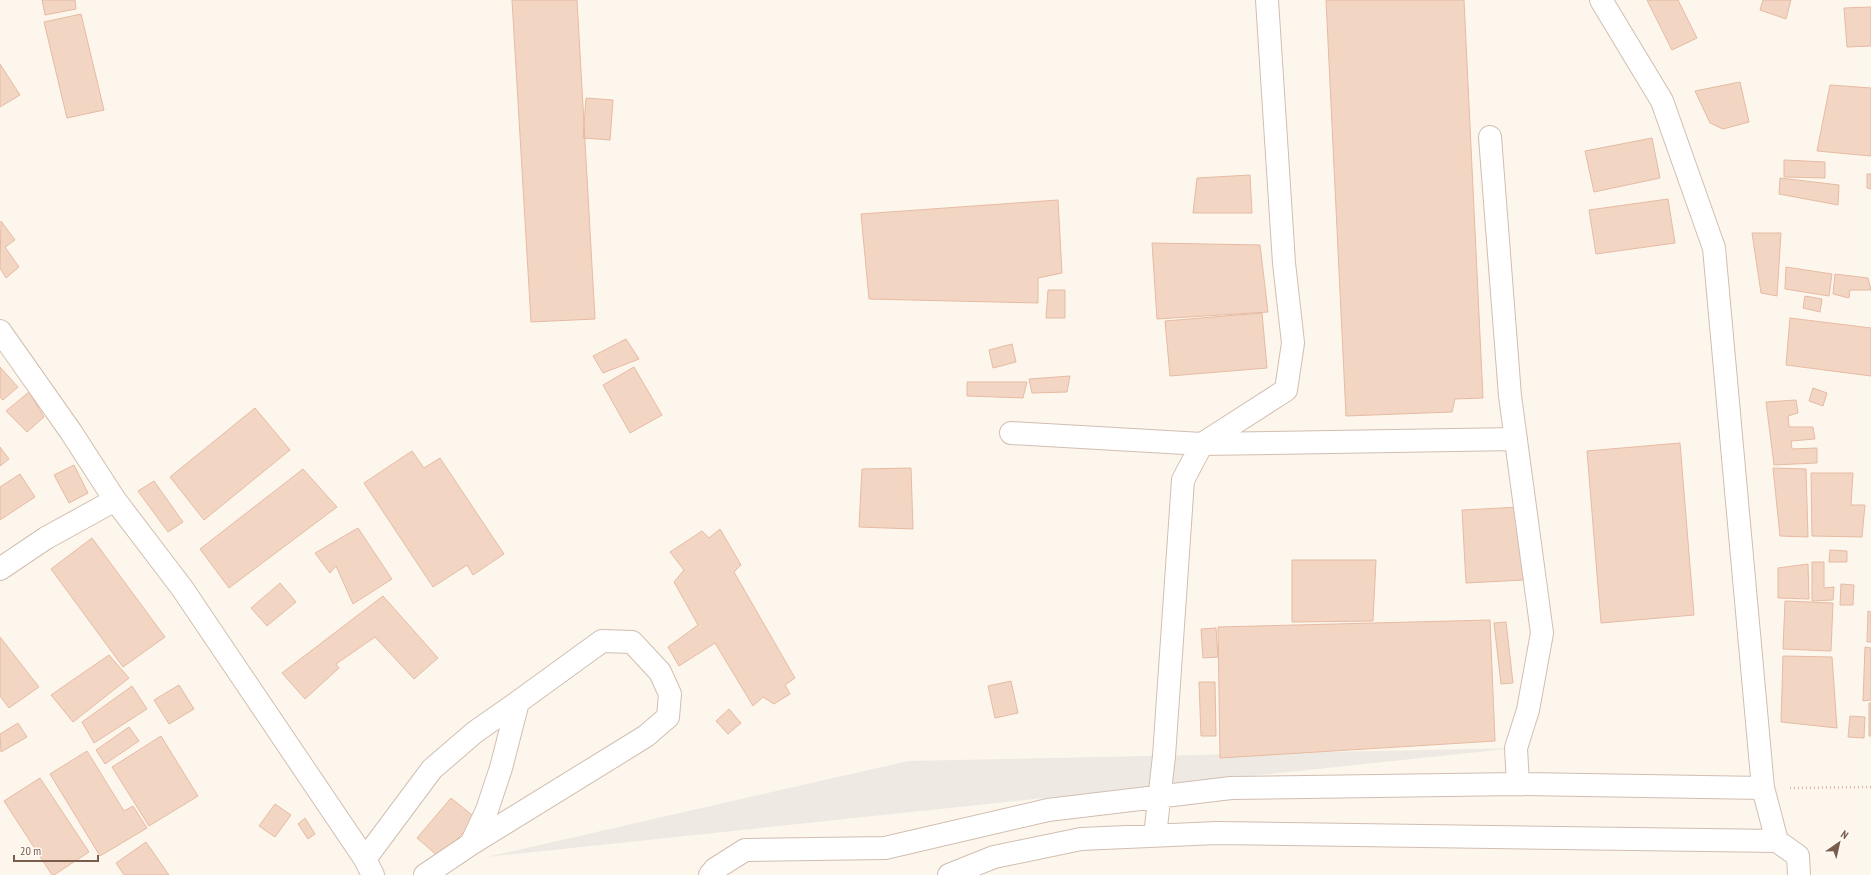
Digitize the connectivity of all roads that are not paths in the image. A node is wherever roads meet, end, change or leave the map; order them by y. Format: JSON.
{"nodes":[{"id":1,"x":1267,"y":0,"type":"edge"},
{"id":2,"x":1601,"y":0,"type":"edge"},
{"id":3,"x":1490,"y":137,"type":"dead end"},
{"id":4,"x":0,"y":331,"type":"edge"},
{"id":5,"x":1010,"y":433,"type":"dead end"},
{"id":6,"x":1516,"y":439,"type":"junction"},
{"id":7,"x":1202,"y":444,"type":"junction"},
{"id":8,"x":115,"y":500,"type":"junction"},
{"id":9,"x":0,"y":569,"type":"edge"},
{"id":10,"x":518,"y":702,"type":"junction"},
{"id":11,"x":1518,"y":784,"type":"junction"},
{"id":12,"x":1762,"y":788,"type":"junction"},
{"id":13,"x":1159,"y":796,"type":"junction"},
{"id":14,"x":1155,"y":836,"type":"junction"},
{"id":15,"x":1777,"y":841,"type":"junction"},
{"id":16,"x":471,"y":844,"type":"junction"},
{"id":17,"x":369,"y":867,"type":"edge"},
{"id":18,"x":424,"y":875,"type":"edge"},
{"id":19,"x":710,"y":875,"type":"edge"},
{"id":20,"x":949,"y":875,"type":"edge"},
{"id":21,"x":1799,"y":875,"type":"edge"}],
"edges":[{"from":1,"to":7,"type":"street"},
{"from":2,"to":12,"type":"street"},
{"from":3,"to":6,"type":"street"},
{"from":4,"to":8,"type":"street"},
{"from":5,"to":7,"type":"street"},
{"from":6,"to":7,"type":"street"},
{"from":6,"to":11,"type":"street"},
{"from":7,"to":13,"type":"street"},
{"from":8,"to":9,"type":"street"},
{"from":8,"to":17,"type":"street"},
{"from":10,"to":16,"type":"street"},
{"from":10,"to":16,"type":"street"},
{"from":10,"to":17,"type":"street"},
{"from":11,"to":12,"type":"street"},
{"from":11,"to":13,"type":"street"},
{"from":12,"to":15,"type":"street"},
{"from":13,"to":14,"type":"street"},
{"from":13,"to":19,"type":"street"},
{"from":14,"to":15,"type":"street"},
{"from":14,"to":20,"type":"street"},
{"from":15,"to":21,"type":"street"},
{"from":16,"to":18,"type":"street"}]}
